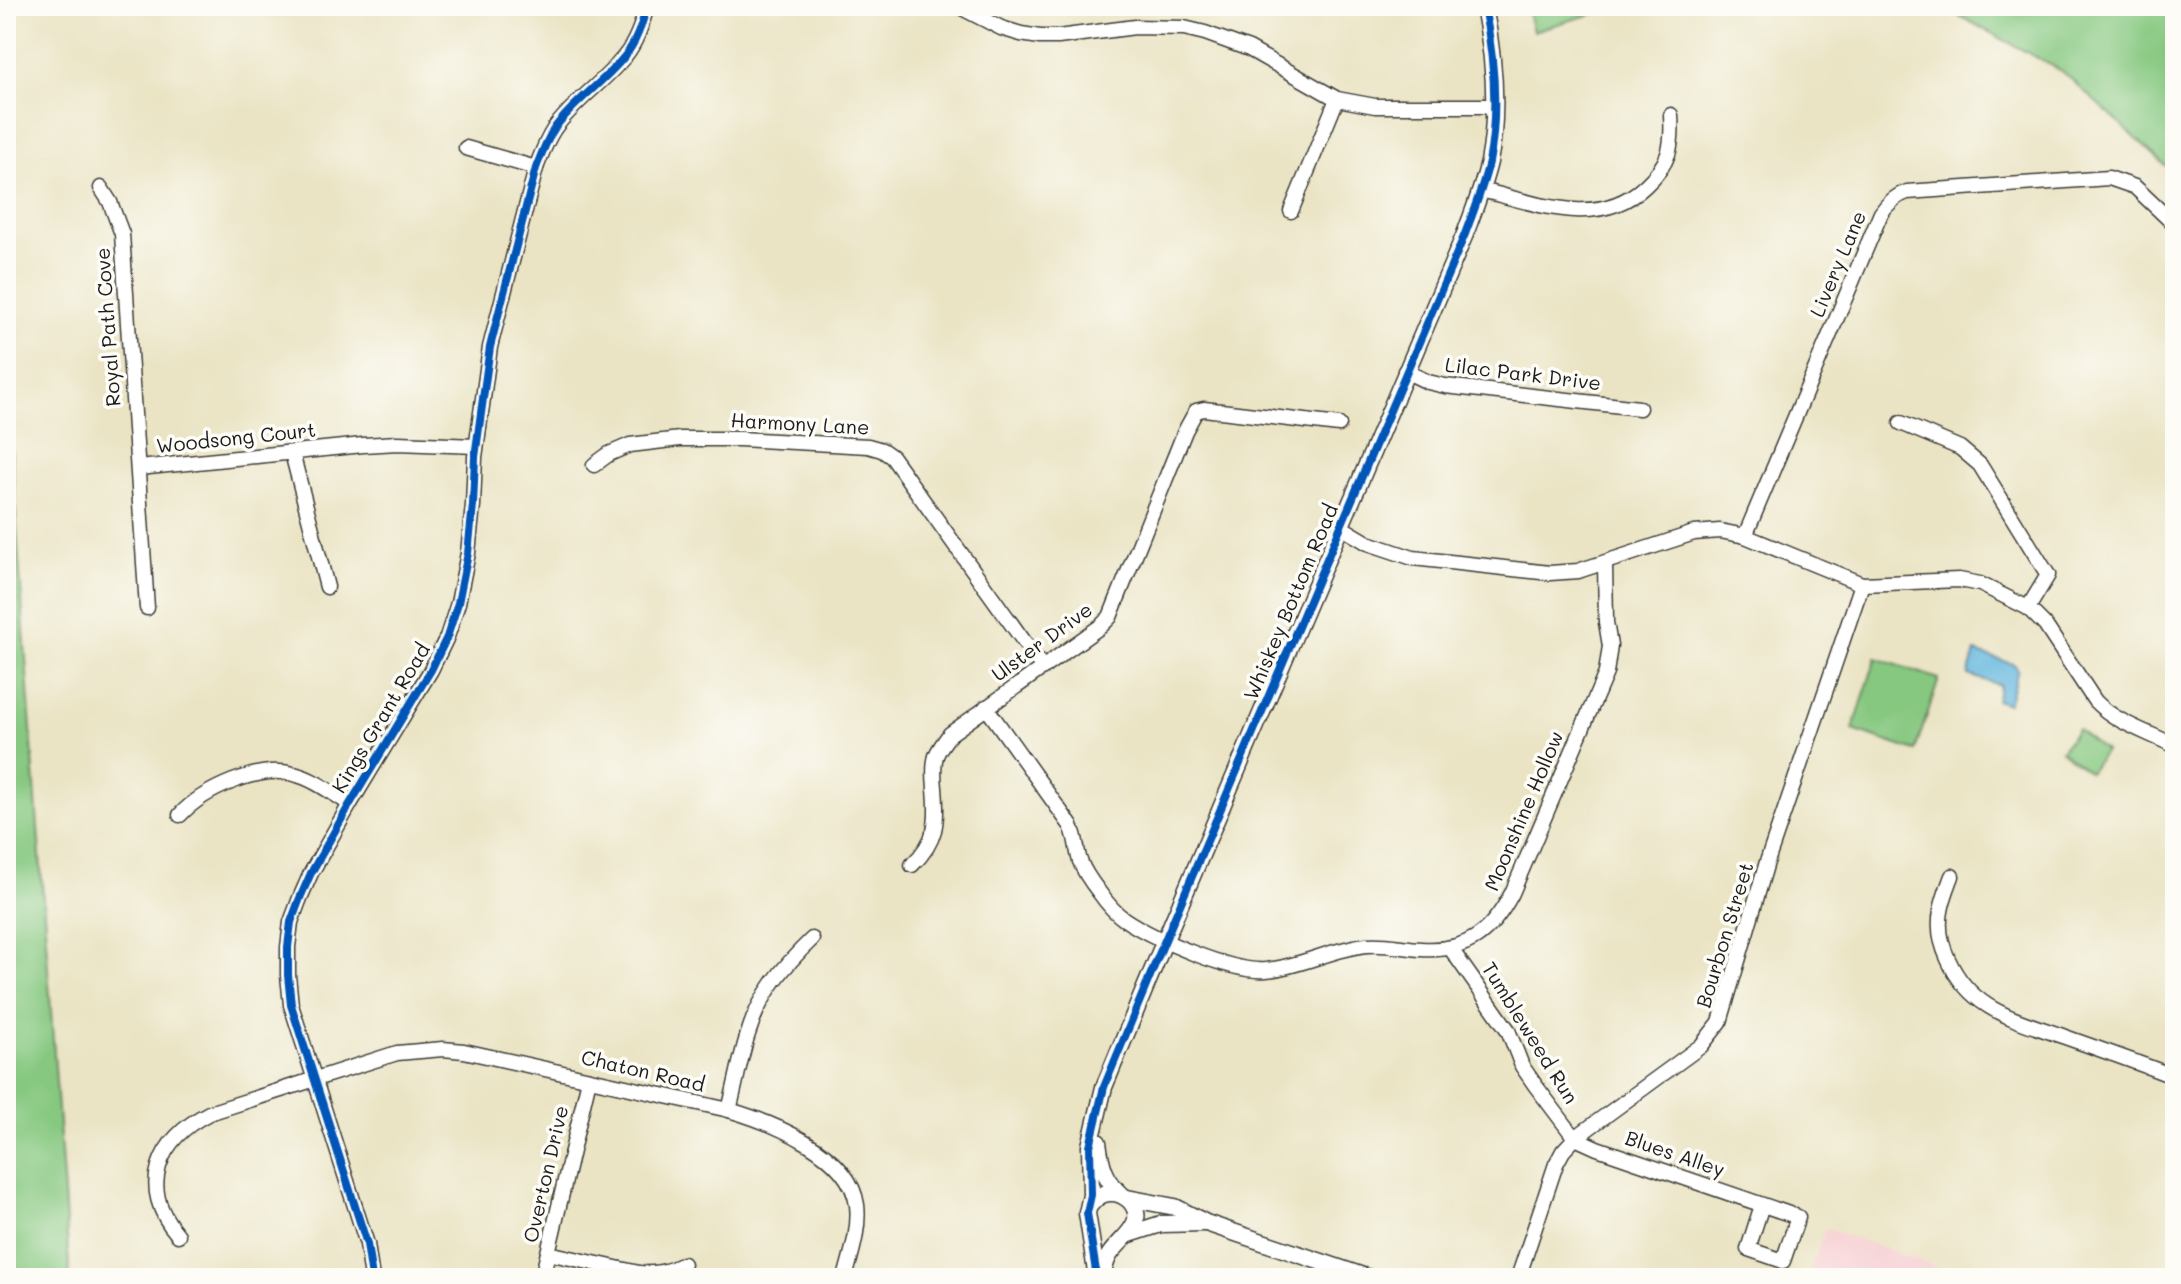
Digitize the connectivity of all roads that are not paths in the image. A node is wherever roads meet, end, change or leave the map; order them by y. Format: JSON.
{"nodes":[{"id":1,"x":647,"y":6,"type":"edge"},
{"id":2,"x":958,"y":6,"type":"edge"},
{"id":3,"x":1484,"y":6,"type":"edge"},
{"id":4,"x":1337,"y":99,"type":"junction"},
{"id":5,"x":1494,"y":106,"type":"junction"},
{"id":6,"x":1671,"y":115,"type":"dead end"},
{"id":7,"x":466,"y":148,"type":"dead end"},
{"id":8,"x":536,"y":168,"type":"junction"},
{"id":9,"x":101,"y":188,"type":"dead end"},
{"id":10,"x":1481,"y":190,"type":"junction"},
{"id":11,"x":1291,"y":211,"type":"dead end"},
{"id":12,"x":2175,"y":225,"type":"edge"},
{"id":13,"x":1405,"y":371,"type":"junction"},
{"id":14,"x":1639,"y":408,"type":"dead end"},
{"id":15,"x":1901,"y":423,"type":"dead end"},
{"id":16,"x":1339,"y":425,"type":"dead end"},
{"id":17,"x":476,"y":446,"type":"junction"},
{"id":18,"x":292,"y":453,"type":"junction"},
{"id":19,"x":594,"y":465,"type":"dead end"},
{"id":20,"x":139,"y":468,"type":"junction"},
{"id":21,"x":1341,"y":527,"type":"junction"},
{"id":22,"x":1745,"y":536,"type":"junction"},
{"id":23,"x":1605,"y":563,"type":"junction"},
{"id":24,"x":1862,"y":584,"type":"junction"},
{"id":25,"x":327,"y":587,"type":"dead end"},
{"id":26,"x":147,"y":608,"type":"dead end"},
{"id":27,"x":2028,"y":608,"type":"junction"},
{"id":28,"x":1043,"y":668,"type":"junction"},
{"id":29,"x":986,"y":707,"type":"junction"},
{"id":30,"x":2175,"y":746,"type":"edge"},
{"id":31,"x":350,"y":804,"type":"junction"},
{"id":32,"x":180,"y":815,"type":"dead end"},
{"id":33,"x":912,"y":865,"type":"dead end"},
{"id":34,"x":1952,"y":876,"type":"dead end"},
{"id":35,"x":812,"y":939,"type":"dead end"},
{"id":36,"x":1165,"y":940,"type":"junction"},
{"id":37,"x":1451,"y":949,"type":"junction"},
{"id":38,"x":2175,"y":1077,"type":"edge"},
{"id":39,"x":313,"y":1078,"type":"junction"},
{"id":40,"x":589,"y":1079,"type":"junction"},
{"id":41,"x":729,"y":1110,"type":"junction"},
{"id":42,"x":1096,"y":1125,"type":"junction"},
{"id":43,"x":1575,"y":1138,"type":"junction"},
{"id":44,"x":1124,"y":1196,"type":"junction"},
{"id":45,"x":1090,"y":1205,"type":"junction"},
{"id":46,"x":1762,"y":1205,"type":"dead end"},
{"id":47,"x":1206,"y":1223,"type":"junction"},
{"id":48,"x":1090,"y":1229,"type":"junction"},
{"id":49,"x":178,"y":1235,"type":"dead end"},
{"id":50,"x":1126,"y":1237,"type":"junction"},
{"id":51,"x":548,"y":1253,"type":"junction"},
{"id":52,"x":683,"y":1264,"type":"dead end"},
{"id":53,"x":372,"y":1278,"type":"edge"},
{"id":54,"x":542,"y":1278,"type":"edge"},
{"id":55,"x":845,"y":1278,"type":"edge"},
{"id":56,"x":1099,"y":1278,"type":"edge"},
{"id":57,"x":1369,"y":1278,"type":"edge"},
{"id":58,"x":1518,"y":1278,"type":"edge"}],
"edges":[{"from":1,"to":8,"type":"street","name":"Kings Grant Road"},
{"from":2,"to":4,"type":"street"},
{"from":3,"to":5,"type":"street","name":"Whiskey Bottom Road"},
{"from":4,"to":5,"type":"street"},
{"from":4,"to":11,"type":"street"},
{"from":5,"to":10,"type":"street","name":"Whiskey Bottom Road"},
{"from":6,"to":10,"type":"street"},
{"from":7,"to":8,"type":"street"},
{"from":8,"to":17,"type":"street","name":"Kings Grant Road"},
{"from":9,"to":20,"type":"street","name":"Royal Path Cove"},
{"from":10,"to":13,"type":"street","name":"Whiskey Bottom Road"},
{"from":12,"to":22,"type":"street","name":"Livery Lane"},
{"from":13,"to":14,"type":"street","name":"Lilac Park Drive"},
{"from":13,"to":21,"type":"street","name":"Whiskey Bottom Road"},
{"from":15,"to":27,"type":"street"},
{"from":16,"to":28,"type":"street","name":"Ulster Drive"},
{"from":17,"to":18,"type":"street","name":"Woodsong Court"},
{"from":17,"to":31,"type":"street","name":"Kings Grant Road"},
{"from":18,"to":20,"type":"street","name":"Woodsong Court"},
{"from":18,"to":25,"type":"street"},
{"from":19,"to":28,"type":"street","name":"Harmony Lane"},
{"from":20,"to":26,"type":"street","name":"Woodsong Court"},
{"from":21,"to":23,"type":"street"},
{"from":21,"to":36,"type":"street","name":"Whiskey Bottom Road"},
{"from":22,"to":23,"type":"street"},
{"from":22,"to":24,"type":"street"},
{"from":23,"to":37,"type":"street","name":"Moonshine Hollow"},
{"from":24,"to":27,"type":"street"},
{"from":24,"to":43,"type":"street","name":"Bourbon Street"},
{"from":27,"to":30,"type":"street"},
{"from":28,"to":29,"type":"street","name":"Ulster Drive"},
{"from":29,"to":33,"type":"street","name":"Ulster Drive"},
{"from":29,"to":36,"type":"street"},
{"from":31,"to":32,"type":"street"},
{"from":31,"to":39,"type":"street","name":"Kings Grant Road"},
{"from":34,"to":38,"type":"street"},
{"from":35,"to":41,"type":"street"},
{"from":36,"to":37,"type":"street"},
{"from":36,"to":42,"type":"street","name":"Whiskey Bottom Road"},
{"from":37,"to":43,"type":"street","name":"Tumbleweed Run"},
{"from":39,"to":40,"type":"street","name":"Chaton Road"},
{"from":39,"to":49,"type":"street","name":"Chaton Road"},
{"from":39,"to":53,"type":"street","name":"Kings Grant Road"},
{"from":40,"to":41,"type":"street","name":"Chaton Road"},
{"from":40,"to":51,"type":"street","name":"Overton Drive"},
{"from":41,"to":55,"type":"street","name":"Chaton Road"},
{"from":42,"to":44,"type":"street","name":"Whiskey Bottom Road"},
{"from":42,"to":45,"type":"street","name":"Whiskey Bottom Road"},
{"from":43,"to":46,"type":"street","name":"Blues Alley"},
{"from":43,"to":58,"type":"street","name":"Bourbon Street"},
{"from":44,"to":45,"type":"street"},
{"from":44,"to":47,"type":"street"},
{"from":44,"to":50,"type":"street"},
{"from":45,"to":48,"type":"street"},
{"from":47,"to":50,"type":"street"},
{"from":47,"to":57,"type":"street"},
{"from":48,"to":50,"type":"street"},
{"from":48,"to":56,"type":"street"},
{"from":50,"to":56,"type":"street"},
{"from":51,"to":52,"type":"street"},
{"from":51,"to":54,"type":"street","name":"Overton Drive"}]}
